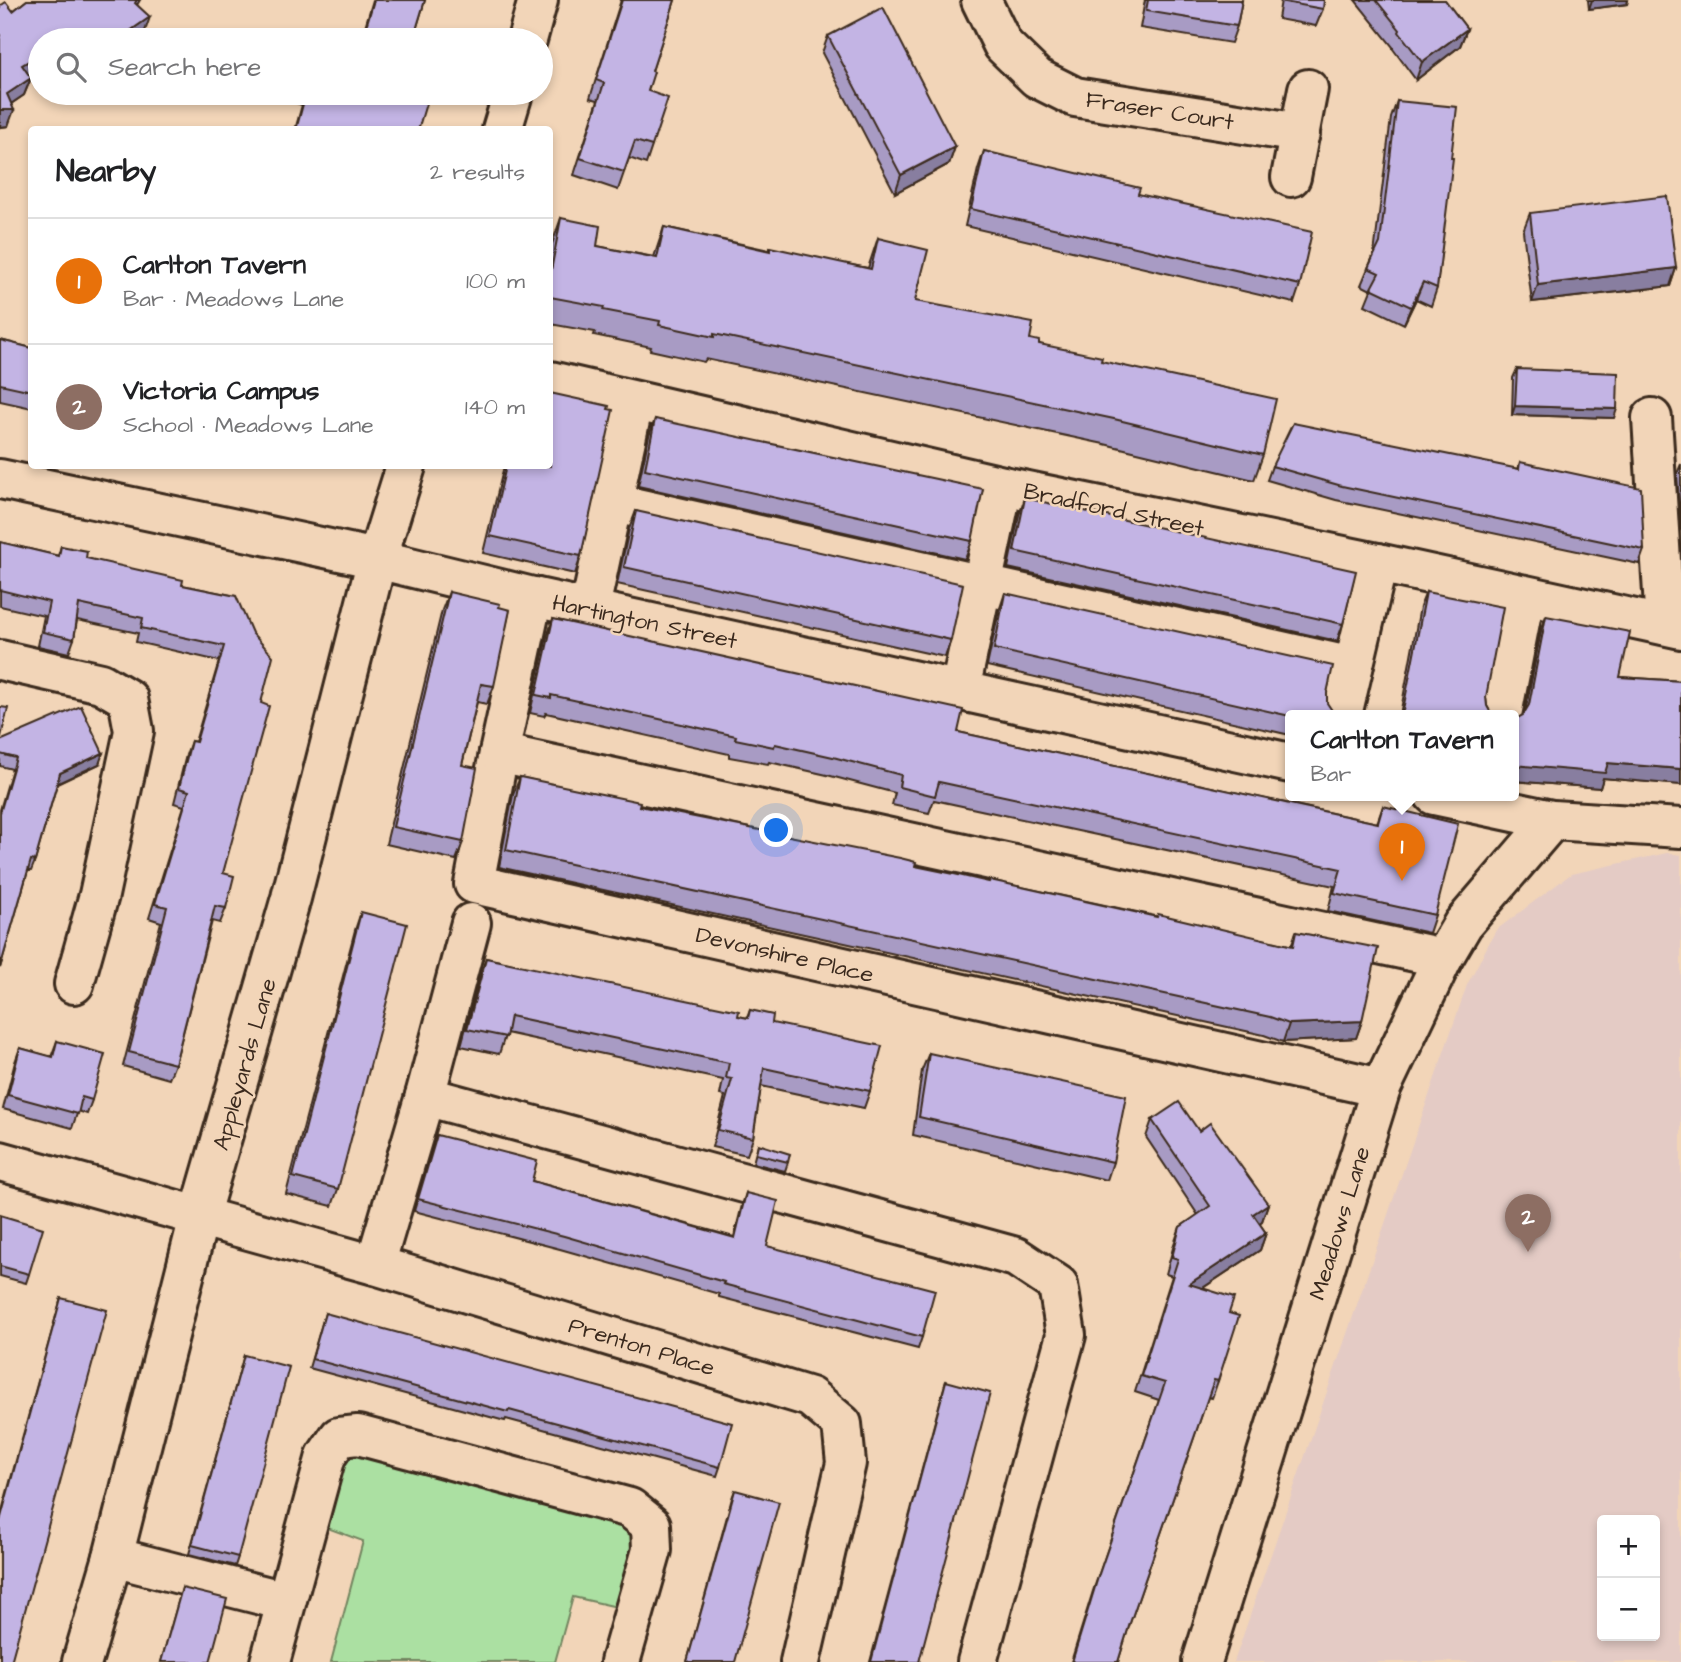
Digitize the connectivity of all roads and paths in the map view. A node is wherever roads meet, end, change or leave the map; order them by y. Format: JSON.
{"nodes":[{"id":1,"x":538,"y":0,"type":"edge"},
{"id":2,"x":981,"y":0,"type":"edge"},
{"id":3,"x":530,"y":28,"type":"edge"},
{"id":4,"x":1308,"y":89,"type":"dead end"},
{"id":5,"x":509,"y":105,"type":"edge"},
{"id":6,"x":503,"y":126,"type":"edge"},
{"id":7,"x":1300,"y":133,"type":"junction"},
{"id":8,"x":1291,"y":177,"type":"dead end"},
{"id":9,"x":553,"y":382,"type":"edge"},
{"id":10,"x":634,"y":402,"type":"junction"},
{"id":11,"x":1652,"y":418,"type":"dead end"},
{"id":12,"x":405,"y":469,"type":"edge"},
{"id":13,"x":0,"y":479,"type":"edge"},
{"id":14,"x":1003,"y":486,"type":"junction"},
{"id":15,"x":614,"y":503,"type":"junction"},
{"id":16,"x":377,"y":559,"type":"junction"},
{"id":17,"x":1378,"y":563,"type":"junction"},
{"id":18,"x":983,"y":586,"type":"junction"},
{"id":19,"x":1525,"y":596,"type":"junction"},
{"id":20,"x":533,"y":597,"type":"junction"},
{"id":21,"x":590,"y":608,"type":"junction"},
{"id":22,"x":1673,"y":627,"type":"edge"},
{"id":23,"x":0,"y":660,"type":"edge"},
{"id":24,"x":1353,"y":667,"type":"junction"},
{"id":25,"x":960,"y":690,"type":"junction"},
{"id":26,"x":1343,"y":710,"type":"edge"},
{"id":27,"x":1503,"y":710,"type":"edge"},
{"id":28,"x":499,"y":753,"type":"junction"},
{"id":29,"x":1285,"y":762,"type":"edge"},
{"id":30,"x":1485,"y":801,"type":"edge"},
{"id":31,"x":1552,"y":820,"type":"junction"},
{"id":32,"x":1681,"y":828,"type":"edge"},
{"id":33,"x":471,"y":923,"type":"dead end"},
{"id":34,"x":1443,"y":958,"type":"junction"},
{"id":35,"x":74,"y":984,"type":"dead end"},
{"id":36,"x":1381,"y":1088,"type":"junction"},
{"id":37,"x":425,"y":1096,"type":"junction"},
{"id":38,"x":0,"y":1161,"type":"edge"},
{"id":39,"x":199,"y":1217,"type":"junction"},
{"id":40,"x":375,"y":1265,"type":"junction"},
{"id":41,"x":113,"y":1557,"type":"junction"},
{"id":42,"x":285,"y":1601,"type":"junction"},
{"id":43,"x":82,"y":1662,"type":"edge"},
{"id":44,"x":270,"y":1662,"type":"edge"},
{"id":45,"x":620,"y":1662,"type":"edge"},
{"id":46,"x":800,"y":1662,"type":"edge"},
{"id":47,"x":977,"y":1662,"type":"edge"},
{"id":48,"x":1202,"y":1662,"type":"edge"}],
"edges":[{"from":1,"to":3,"type":"street"},
{"from":2,"to":7,"type":"street","name":"Fraser Court"},
{"from":4,"to":7,"type":"street"},
{"from":5,"to":6,"type":"street"},
{"from":7,"to":8,"type":"street"},
{"from":9,"to":10,"type":"street","name":"Bradford Street"},
{"from":10,"to":14,"type":"street","name":"Bradford Street"},
{"from":10,"to":15,"type":"street"},
{"from":11,"to":22,"type":"street"},
{"from":12,"to":16,"type":"street","name":"Appleyards Lane"},
{"from":13,"to":16,"type":"street","name":"Hartington Street"},
{"from":14,"to":17,"type":"street","name":"Bradford Street"},
{"from":14,"to":18,"type":"street"},
{"from":15,"to":18,"type":"street"},
{"from":15,"to":21,"type":"street"},
{"from":16,"to":20,"type":"street","name":"Hartington Street"},
{"from":16,"to":39,"type":"street","name":"Appleyards Lane"},
{"from":17,"to":19,"type":"street","name":"Bradford Street"},
{"from":17,"to":24,"type":"street"},
{"from":18,"to":24,"type":"street"},
{"from":18,"to":25,"type":"street"},
{"from":19,"to":22,"type":"street","name":"Bradford Street"},
{"from":19,"to":27,"type":"street"},
{"from":20,"to":21,"type":"street","name":"Hartington Street"},
{"from":20,"to":28,"type":"street","name":"Devonshire Place"},
{"from":21,"to":25,"type":"street","name":"Hartington Street"},
{"from":23,"to":35,"type":"street"},
{"from":24,"to":26,"type":"street"},
{"from":25,"to":29,"type":"street","name":"Hartington Street"},
{"from":28,"to":34,"type":"street"},
{"from":28,"to":36,"type":"street","name":"Devonshire Place"},
{"from":30,"to":31,"type":"street"},
{"from":31,"to":32,"type":"street"},
{"from":31,"to":34,"type":"street","name":"Meadows Lane"},
{"from":33,"to":37,"type":"street"},
{"from":34,"to":36,"type":"street","name":"Meadows Lane"},
{"from":36,"to":48,"type":"street","name":"Meadows Lane"},
{"from":37,"to":40,"type":"street"},
{"from":37,"to":47,"type":"street"},
{"from":38,"to":39,"type":"street","name":"Prenton Place"},
{"from":39,"to":40,"type":"street","name":"Prenton Place"},
{"from":39,"to":41,"type":"street","name":"Appleyards Lane"},
{"from":40,"to":46,"type":"street","name":"Prenton Place"},
{"from":41,"to":42,"type":"street"},
{"from":41,"to":43,"type":"street","name":"Appleyards Lane"},
{"from":42,"to":44,"type":"street"},
{"from":42,"to":45,"type":"street"}]}
